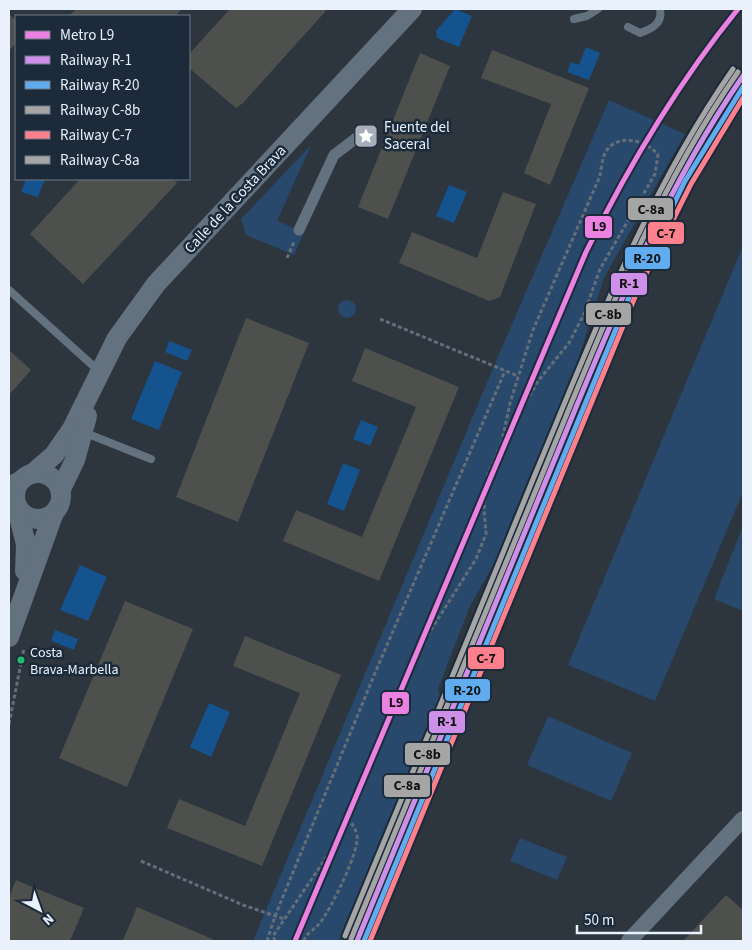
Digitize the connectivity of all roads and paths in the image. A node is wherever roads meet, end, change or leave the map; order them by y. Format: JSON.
{"nodes":[{"id":1,"x":598,"y":9,"type":"edge"},
{"id":2,"x":660,"y":9,"type":"edge"},
{"id":3,"x":406,"y":13,"type":"edge"},
{"id":4,"x":574,"y":18,"type":"dead end"},
{"id":5,"x":628,"y":27,"type":"dead end"},
{"id":6,"x":363,"y":133,"type":"dead end"},
{"id":7,"x":299,"y":230,"type":"dead end"},
{"id":8,"x":9,"y":290,"type":"edge"},
{"id":9,"x":380,"y":319,"type":"dead end"},
{"id":10,"x":505,"y":370,"type":"junction"},
{"id":11,"x":100,"y":372,"type":"junction"},
{"id":12,"x":518,"y":376,"type":"junction"},
{"id":13,"x":78,"y":431,"type":"junction"},
{"id":14,"x":501,"y":446,"type":"junction"},
{"id":15,"x":151,"y":459,"type":"dead end"},
{"id":16,"x":21,"y":479,"type":"edge"},
{"id":17,"x":61,"y":489,"type":"junction"},
{"id":18,"x":19,"y":513,"type":"edge"},
{"id":19,"x":53,"y":515,"type":"junction"},
{"id":20,"x":19,"y":605,"type":"junction"},
{"id":21,"x":9,"y":636,"type":"edge"},
{"id":22,"x":345,"y":816,"type":"junction"},
{"id":23,"x":743,"y":819,"type":"edge"},
{"id":24,"x":141,"y":861,"type":"dead end"},
{"id":25,"x":275,"y":916,"type":"junction"},
{"id":26,"x":284,"y":920,"type":"junction"},
{"id":27,"x":267,"y":941,"type":"edge"},
{"id":28,"x":275,"y":941,"type":"edge"},
{"id":29,"x":304,"y":941,"type":"edge"},
{"id":30,"x":629,"y":941,"type":"edge"}],
"edges":[{"from":1,"to":4,"type":"lane"},
{"from":2,"to":5,"type":"lane"},
{"from":3,"to":11,"type":"street","name":"Calle de la Costa Brava"},
{"from":6,"to":7,"type":"street"},
{"from":8,"to":11,"type":"lane"},
{"from":9,"to":10,"type":"path"},
{"from":10,"to":12,"type":"path"},
{"from":10,"to":25,"type":"path"},
{"from":11,"to":13,"type":"street","name":"Calle de la Costa Brava"},
{"from":12,"to":14,"type":"path"},
{"from":12,"to":14,"type":"path"},
{"from":13,"to":15,"type":"lane"},
{"from":13,"to":16,"type":"street","name":"Calle de la Costa Brava"},
{"from":13,"to":17,"type":"street","name":"Calle de la Costa Brava"},
{"from":14,"to":22,"type":"path"},
{"from":16,"to":17,"type":"street"},
{"from":16,"to":18,"type":"street"},
{"from":17,"to":19,"type":"street"},
{"from":18,"to":19,"type":"street"},
{"from":18,"to":20,"type":"street"},
{"from":19,"to":20,"type":"street"},
{"from":20,"to":21,"type":"street"},
{"from":22,"to":26,"type":"path"},
{"from":22,"to":29,"type":"path"},
{"from":23,"to":30,"type":"street"},
{"from":24,"to":25,"type":"path"},
{"from":25,"to":26,"type":"path"},
{"from":25,"to":27,"type":"path"},
{"from":26,"to":28,"type":"path"}]}
